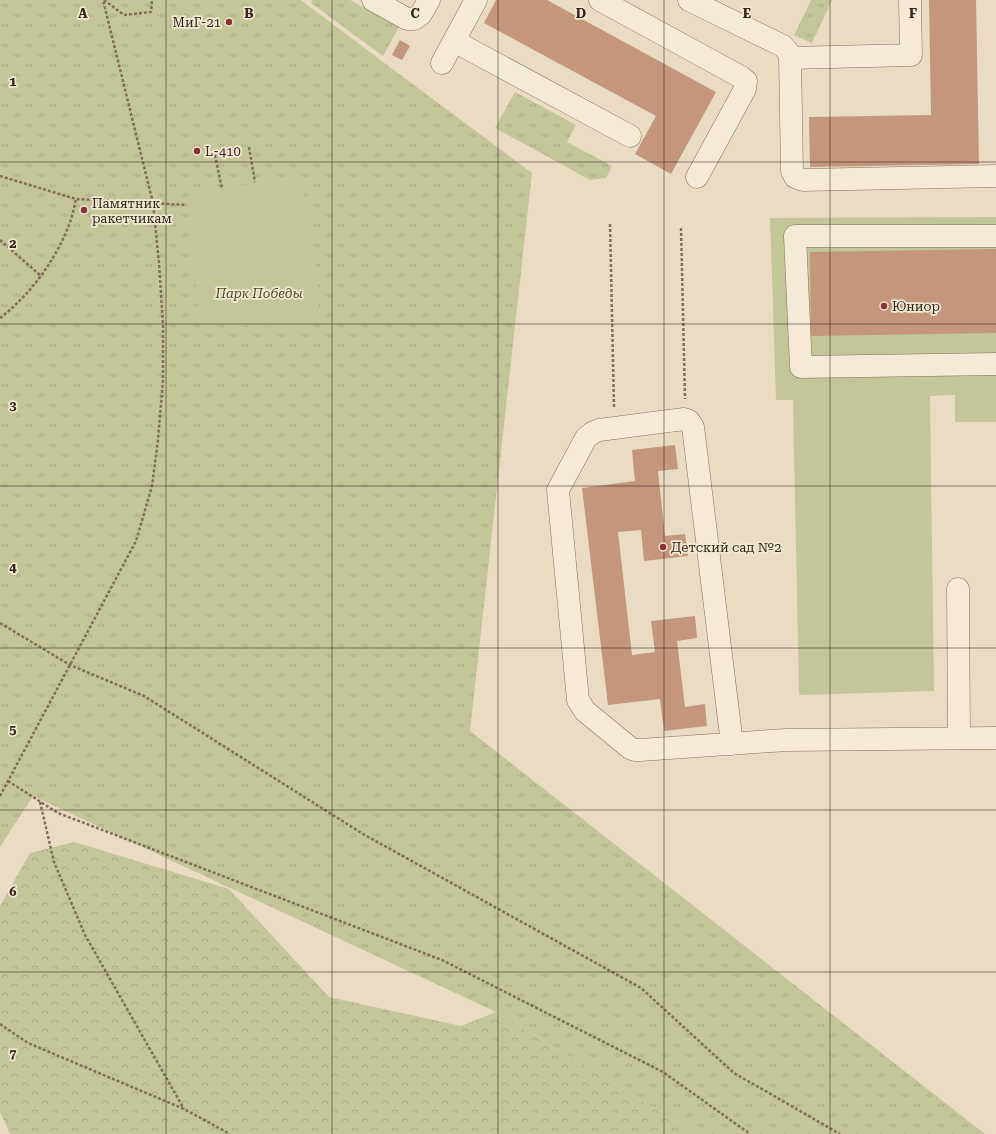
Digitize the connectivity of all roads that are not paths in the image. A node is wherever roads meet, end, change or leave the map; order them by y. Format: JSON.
{"nodes":[{"id":1,"x":373,"y":0,"type":"edge"},
{"id":2,"x":429,"y":0,"type":"edge"},
{"id":3,"x":476,"y":0,"type":"edge"},
{"id":4,"x":600,"y":0,"type":"edge"},
{"id":5,"x":689,"y":0,"type":"edge"},
{"id":6,"x":910,"y":0,"type":"edge"},
{"id":7,"x":454,"y":41,"type":"junction"},
{"id":8,"x":789,"y":55,"type":"junction"},
{"id":9,"x":442,"y":63,"type":"dead end"},
{"id":10,"x":630,"y":136,"type":"dead end"},
{"id":11,"x":996,"y":176,"type":"edge"},
{"id":12,"x":697,"y":177,"type":"dead end"},
{"id":13,"x":996,"y":236,"type":"edge"},
{"id":14,"x":996,"y":364,"type":"edge"},
{"id":15,"x":958,"y":589,"type":"dead end"},
{"id":16,"x":959,"y":738,"type":"junction"},
{"id":17,"x":996,"y":738,"type":"edge"},
{"id":18,"x":732,"y":744,"type":"junction"}],
"edges":[{"from":1,"to":2,"type":"street"},
{"from":3,"to":7,"type":"street"},
{"from":4,"to":12,"type":"street"},
{"from":5,"to":8,"type":"street"},
{"from":6,"to":8,"type":"street"},
{"from":7,"to":9,"type":"street"},
{"from":7,"to":10,"type":"street"},
{"from":8,"to":11,"type":"street"},
{"from":13,"to":14,"type":"street"},
{"from":15,"to":16,"type":"street"},
{"from":16,"to":17,"type":"street"},
{"from":16,"to":18,"type":"street"},
{"from":18,"to":18,"type":"street"}]}
